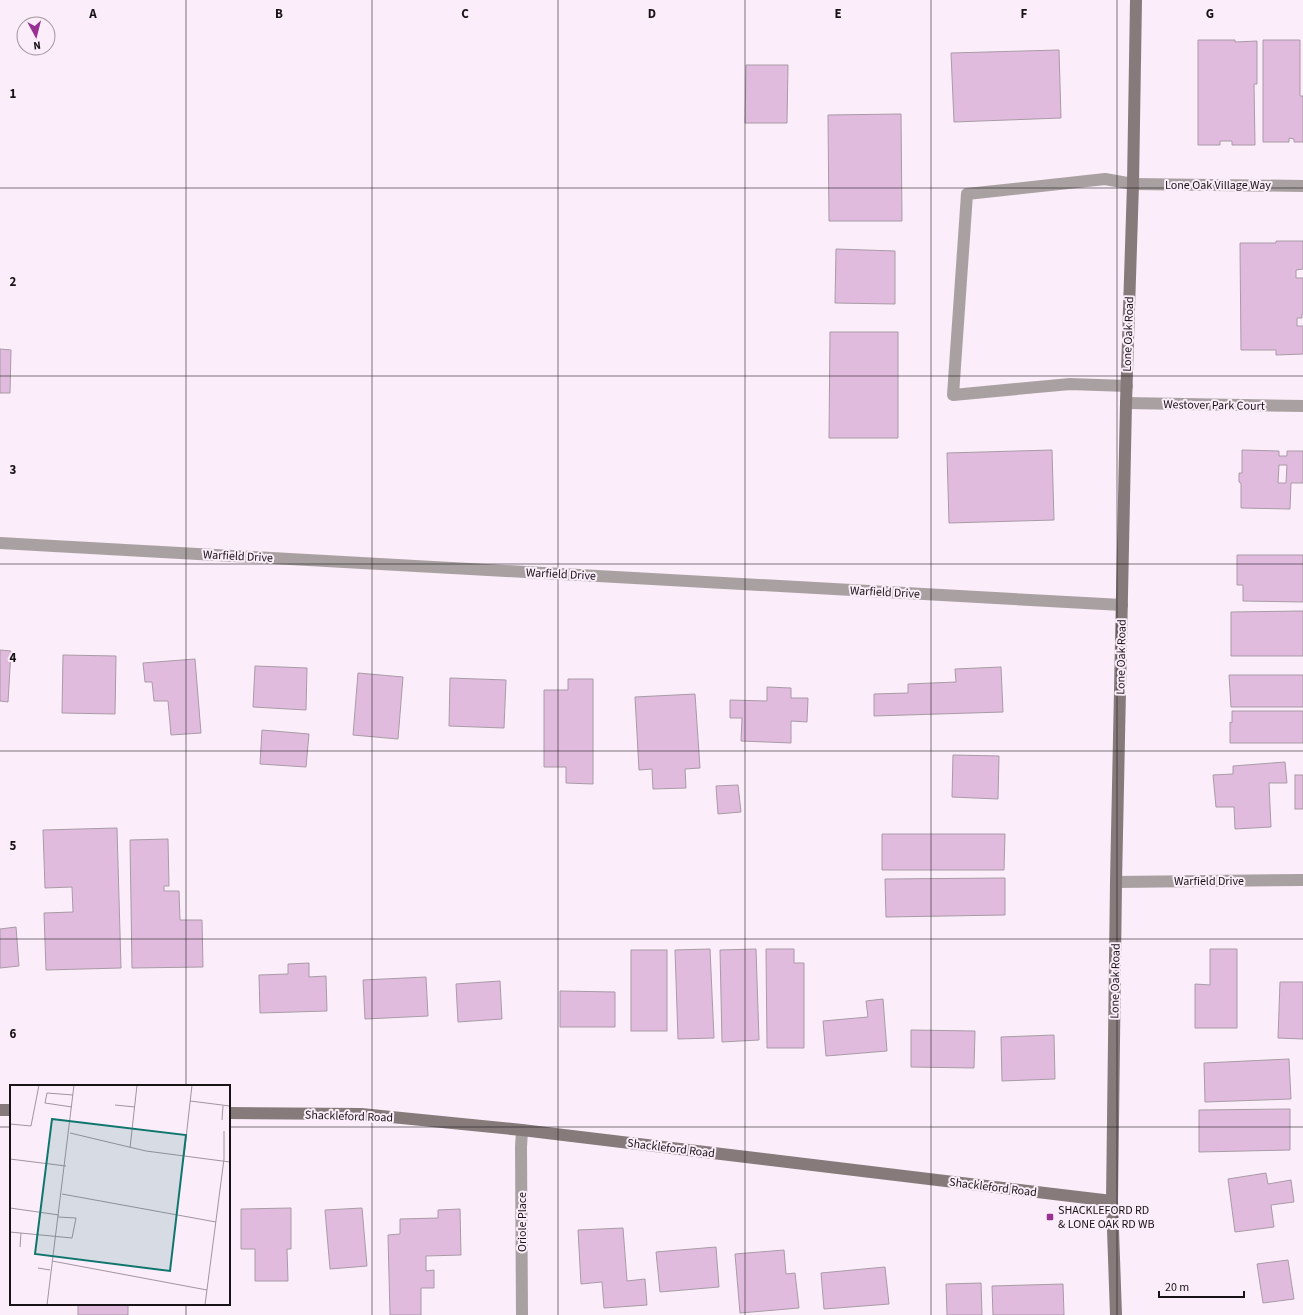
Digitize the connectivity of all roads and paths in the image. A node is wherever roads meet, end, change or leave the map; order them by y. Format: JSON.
{"nodes":[{"id":1,"x":1136,"y":0,"type":"edge"},
{"id":2,"x":1133,"y":184,"type":"junction"},
{"id":3,"x":1303,"y":186,"type":"edge"},
{"id":4,"x":1126,"y":386,"type":"junction"},
{"id":5,"x":1126,"y":403,"type":"junction"},
{"id":6,"x":1303,"y":406,"type":"edge"},
{"id":7,"x":0,"y":543,"type":"edge"},
{"id":8,"x":1122,"y":605,"type":"junction"},
{"id":9,"x":1303,"y":880,"type":"edge"},
{"id":10,"x":1116,"y":882,"type":"junction"},
{"id":11,"x":230,"y":1113,"type":"edge"},
{"id":12,"x":522,"y":1130,"type":"junction"},
{"id":13,"x":1112,"y":1201,"type":"junction"},
{"id":14,"x":522,"y":1315,"type":"edge"},
{"id":15,"x":1116,"y":1315,"type":"edge"}],
"edges":[{"from":1,"to":2,"type":"street","name":"Lone Oak Road"},
{"from":2,"to":3,"type":"street","name":"Lone Oak Village Way"},
{"from":2,"to":4,"type":"street","name":"Lone Oak Road"},
{"from":2,"to":4,"type":"street","name":"Lone Oak Village Way"},
{"from":4,"to":5,"type":"street","name":"Lone Oak Road"},
{"from":5,"to":6,"type":"street","name":"Westover Park Court"},
{"from":5,"to":8,"type":"street","name":"Lone Oak Road"},
{"from":7,"to":8,"type":"street","name":"Warfield Drive"},
{"from":8,"to":10,"type":"street","name":"Lone Oak Road"},
{"from":9,"to":10,"type":"street","name":"Warfield Drive"},
{"from":10,"to":13,"type":"street","name":"Lone Oak Road"},
{"from":11,"to":12,"type":"street","name":"Shackleford Road"},
{"from":12,"to":13,"type":"street","name":"Shackleford Road"},
{"from":12,"to":14,"type":"street","name":"Oriole Place"},
{"from":13,"to":15,"type":"street","name":"Lone Oak Road"}]}
